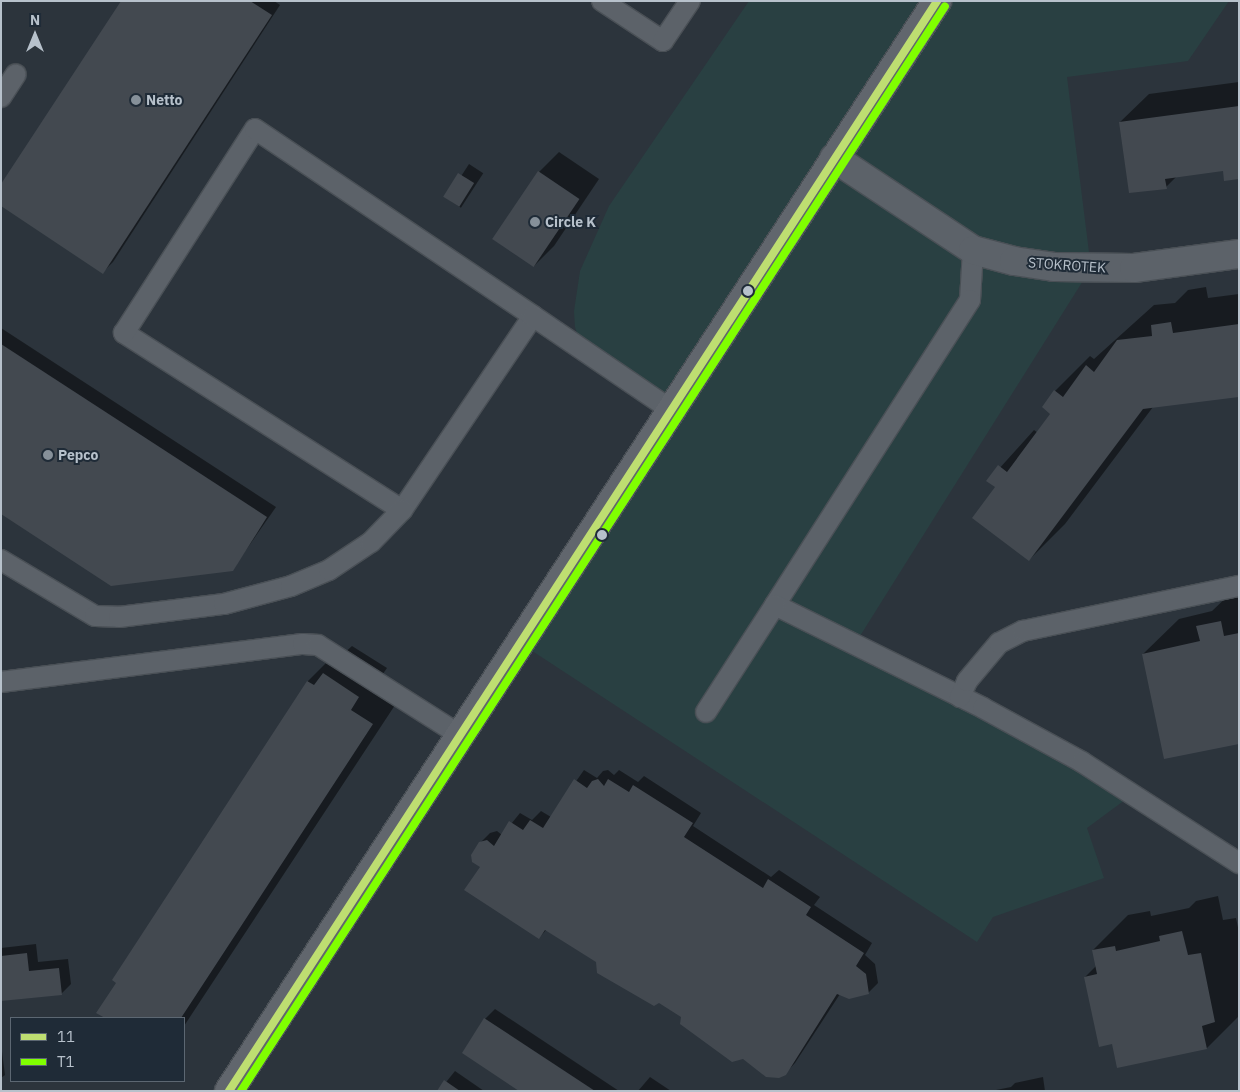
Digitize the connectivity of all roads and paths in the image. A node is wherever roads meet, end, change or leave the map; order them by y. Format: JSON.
{"nodes":[{"id":1,"x":602,"y":1,"type":"edge"},
{"id":2,"x":690,"y":1,"type":"edge"},
{"id":3,"x":937,"y":1,"type":"edge"},
{"id":4,"x":16,"y":74,"type":"dead end"},
{"id":5,"x":1,"y":97,"type":"edge"},
{"id":6,"x":834,"y":158,"type":"junction"},
{"id":7,"x":973,"y":250,"type":"junction"},
{"id":8,"x":1239,"y":254,"type":"edge"},
{"id":9,"x":534,"y":316,"type":"junction"},
{"id":10,"x":670,"y":409,"type":"junction"},
{"id":11,"x":402,"y":510,"type":"junction"},
{"id":12,"x":1,"y":560,"type":"edge"},
{"id":13,"x":1239,"y":586,"type":"edge"},
{"id":14,"x":776,"y":605,"type":"junction"},
{"id":15,"x":1,"y":682,"type":"edge"},
{"id":16,"x":960,"y":696,"type":"junction"},
{"id":17,"x":706,"y":712,"type":"dead end"},
{"id":18,"x":460,"y":735,"type":"junction"},
{"id":19,"x":1239,"y":863,"type":"edge"},
{"id":20,"x":229,"y":1091,"type":"edge"}],
"edges":[{"from":1,"to":2,"type":"lane"},
{"from":3,"to":6,"type":"main road"},
{"from":4,"to":5,"type":"lane"},
{"from":6,"to":7,"type":"street","name":"STOKROTEK"},
{"from":6,"to":10,"type":"main road"},
{"from":7,"to":8,"type":"street","name":"STOKROTEK"},
{"from":7,"to":14,"type":"lane"},
{"from":9,"to":10,"type":"lane"},
{"from":9,"to":11,"type":"lane"},
{"from":9,"to":11,"type":"lane"},
{"from":10,"to":18,"type":"main road"},
{"from":11,"to":12,"type":"lane"},
{"from":13,"to":16,"type":"lane"},
{"from":14,"to":16,"type":"lane"},
{"from":14,"to":17,"type":"lane"},
{"from":15,"to":18,"type":"lane"},
{"from":16,"to":19,"type":"lane"},
{"from":18,"to":20,"type":"main road"}]}
